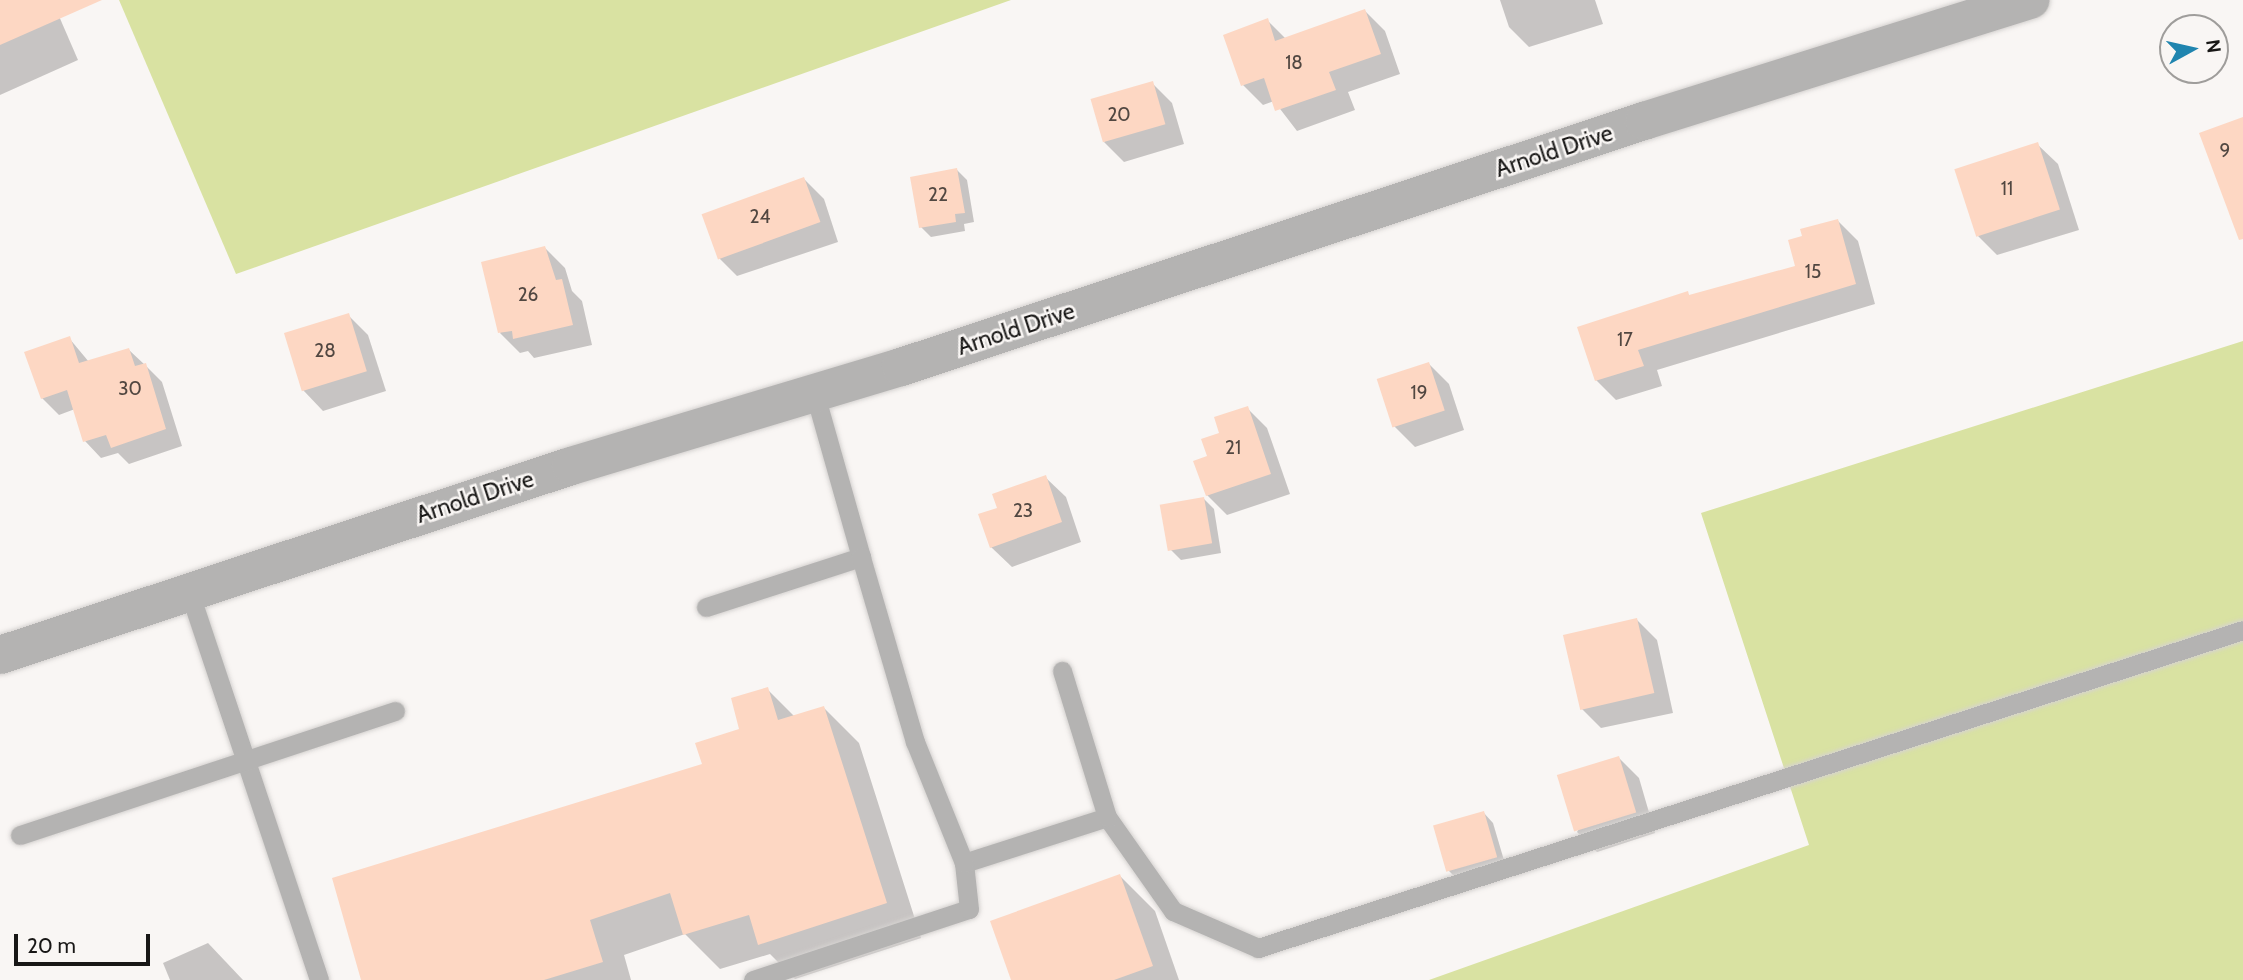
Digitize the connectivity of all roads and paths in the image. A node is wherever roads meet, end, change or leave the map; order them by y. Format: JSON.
{"nodes":[{"id":1,"x":2031,"y":0,"type":"edge"},
{"id":2,"x":814,"y":391,"type":"junction"},
{"id":3,"x":861,"y":558,"type":"junction"},
{"id":4,"x":190,"y":594,"type":"junction"},
{"id":5,"x":706,"y":607,"type":"dead end"},
{"id":6,"x":2243,"y":630,"type":"edge"},
{"id":7,"x":0,"y":655,"type":"edge"},
{"id":8,"x":1062,"y":671,"type":"dead end"},
{"id":9,"x":395,"y":711,"type":"dead end"},
{"id":10,"x":247,"y":762,"type":"junction"},
{"id":11,"x":1107,"y":817,"type":"junction"},
{"id":12,"x":20,"y":835,"type":"dead end"},
{"id":13,"x":964,"y":863,"type":"junction"},
{"id":14,"x":319,"y":980,"type":"edge"},
{"id":15,"x":752,"y":980,"type":"edge"}],
"edges":[{"from":1,"to":2,"type":"street","name":"Arnold Drive"},
{"from":2,"to":3,"type":"lane"},
{"from":2,"to":4,"type":"street","name":"Arnold Drive"},
{"from":3,"to":5,"type":"lane"},
{"from":3,"to":13,"type":"lane"},
{"from":4,"to":7,"type":"street","name":"Arnold Drive"},
{"from":4,"to":10,"type":"lane"},
{"from":6,"to":11,"type":"lane"},
{"from":8,"to":11,"type":"lane"},
{"from":9,"to":10,"type":"lane"},
{"from":10,"to":12,"type":"lane"},
{"from":10,"to":14,"type":"lane"},
{"from":11,"to":13,"type":"lane"},
{"from":13,"to":15,"type":"lane"}]}
